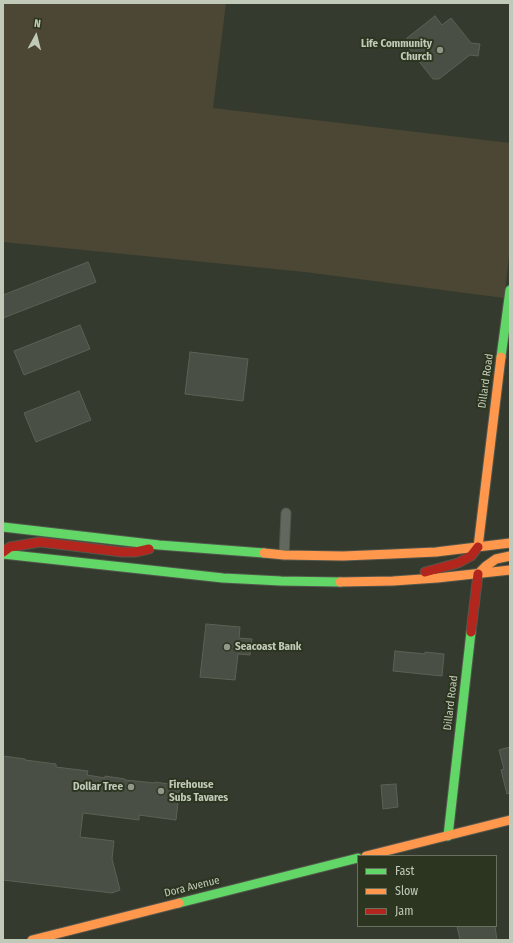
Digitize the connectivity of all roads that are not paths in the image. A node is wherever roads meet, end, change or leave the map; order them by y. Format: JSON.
{"nodes":[{"id":1,"x":510,"y":290,"type":"edge"},
{"id":2,"x":286,"y":513,"type":"dead end"},
{"id":3,"x":3,"y":527,"type":"edge"},
{"id":4,"x":510,"y":543,"type":"edge"},
{"id":5,"x":159,"y":545,"type":"junction"},
{"id":6,"x":478,"y":547,"type":"junction"},
{"id":7,"x":3,"y":553,"type":"edge"},
{"id":8,"x":284,"y":555,"type":"junction"},
{"id":9,"x":510,"y":556,"type":"edge"},
{"id":10,"x":510,"y":570,"type":"edge"},
{"id":11,"x":478,"y":574,"type":"junction"},
{"id":12,"x":393,"y":581,"type":"junction"},
{"id":13,"x":510,"y":820,"type":"edge"},
{"id":14,"x":448,"y":836,"type":"junction"},
{"id":15,"x":370,"y":855,"type":"edge"},
{"id":16,"x":357,"y":858,"type":"edge"},
{"id":17,"x":32,"y":940,"type":"edge"}],
"edges":[{"from":1,"to":6,"type":"main road","name":"Dillard Road"},
{"from":2,"to":8,"type":"street"},
{"from":3,"to":5,"type":"main road"},
{"from":4,"to":6,"type":"main road"},
{"from":5,"to":7,"type":"main road"},
{"from":5,"to":8,"type":"main road"},
{"from":6,"to":8,"type":"main road"},
{"from":6,"to":12,"type":"main road"},
{"from":7,"to":12,"type":"main road"},
{"from":9,"to":11,"type":"main road"},
{"from":10,"to":11,"type":"main road"},
{"from":11,"to":12,"type":"main road"},
{"from":11,"to":14,"type":"main road","name":"Dillard Road"},
{"from":13,"to":14,"type":"main road"},
{"from":14,"to":15,"type":"main road"},
{"from":16,"to":17,"type":"main road","name":"Dora Avenue"}]}
